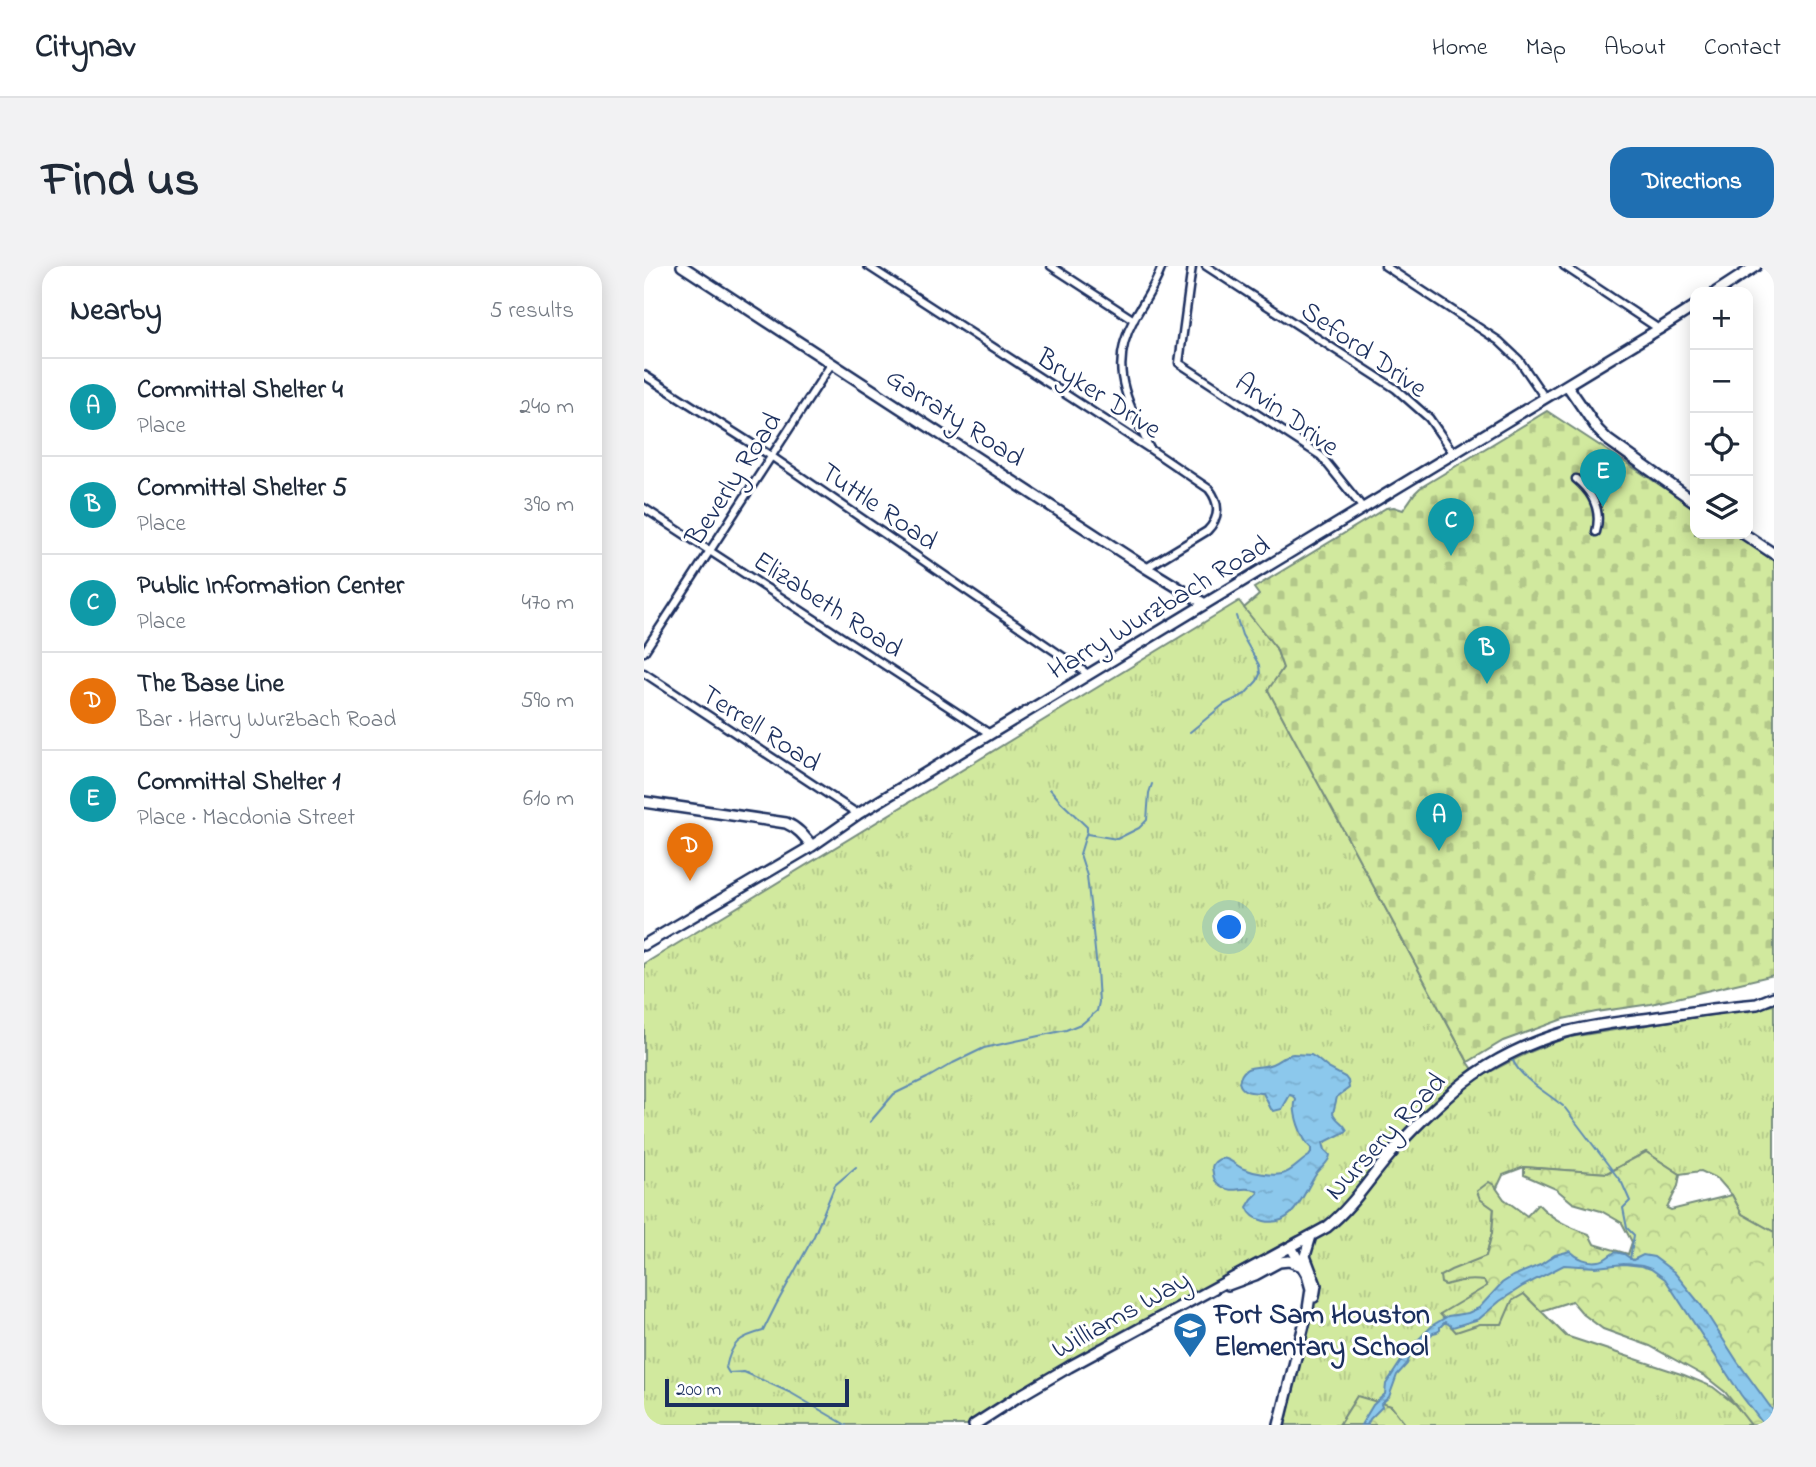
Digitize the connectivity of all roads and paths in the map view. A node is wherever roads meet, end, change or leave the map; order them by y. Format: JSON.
{"nodes":[{"id":1,"x":682,"y":266,"type":"edge"},
{"id":2,"x":868,"y":266,"type":"edge"},
{"id":3,"x":1051,"y":266,"type":"edge"},
{"id":4,"x":1162,"y":266,"type":"edge"},
{"id":5,"x":1192,"y":266,"type":"edge"},
{"id":6,"x":1206,"y":266,"type":"edge"},
{"id":7,"x":1385,"y":266,"type":"edge"},
{"id":8,"x":1564,"y":266,"type":"edge"},
{"id":9,"x":1754,"y":267,"type":"edge"},
{"id":10,"x":1724,"y":287,"type":"edge"},
{"id":11,"x":1690,"y":309,"type":"edge"},
{"id":12,"x":1134,"y":320,"type":"junction"},
{"id":13,"x":1659,"y":329,"type":"junction"},
{"id":14,"x":832,"y":363,"type":"junction"},
{"id":15,"x":644,"y":375,"type":"edge"},
{"id":16,"x":1567,"y":385,"type":"junction"},
{"id":17,"x":1545,"y":398,"type":"junction"},
{"id":18,"x":1150,"y":449,"type":"junction"},
{"id":19,"x":1454,"y":454,"type":"junction"},
{"id":20,"x":771,"y":456,"type":"junction"},
{"id":21,"x":1576,"y":479,"type":"dead end"},
{"id":22,"x":1690,"y":498,"type":"edge"},
{"id":23,"x":644,"y":508,"type":"edge"},
{"id":24,"x":1363,"y":509,"type":"junction"},
{"id":25,"x":1596,"y":532,"type":"dead end"},
{"id":26,"x":1752,"y":539,"type":"edge"},
{"id":27,"x":710,"y":551,"type":"junction"},
{"id":28,"x":1774,"y":554,"type":"edge"},
{"id":29,"x":1146,"y":568,"type":"junction"},
{"id":30,"x":1205,"y":604,"type":"junction"},
{"id":31,"x":644,"y":652,"type":"edge"},
{"id":32,"x":1088,"y":674,"type":"junction"},
{"id":33,"x":645,"y":676,"type":"edge"},
{"id":34,"x":990,"y":734,"type":"junction"},
{"id":35,"x":644,"y":802,"type":"edge"},
{"id":36,"x":858,"y":814,"type":"junction"},
{"id":37,"x":812,"y":846,"type":"junction"},
{"id":38,"x":644,"y":945,"type":"edge"},
{"id":39,"x":1774,"y":997,"type":"edge"},
{"id":40,"x":1311,"y":1236,"type":"junction"},
{"id":41,"x":1290,"y":1247,"type":"junction"},
{"id":42,"x":1302,"y":1266,"type":"junction"},
{"id":43,"x":1212,"y":1289,"type":"junction"},
{"id":44,"x":1308,"y":1309,"type":"junction"},
{"id":45,"x":974,"y":1425,"type":"edge"},
{"id":46,"x":1279,"y":1425,"type":"edge"}],
"edges":[{"from":1,"to":14,"type":"street","name":"Garraty Road"},
{"from":2,"to":18,"type":"street","name":"Bryker Drive"},
{"from":3,"to":12,"type":"street"},
{"from":4,"to":12,"type":"street"},
{"from":5,"to":24,"type":"street","name":"Arvin Drive"},
{"from":6,"to":19,"type":"street","name":"Seford Drive"},
{"from":7,"to":17,"type":"street"},
{"from":8,"to":13,"type":"street"},
{"from":9,"to":10,"type":"street"},
{"from":11,"to":13,"type":"street","name":"Harry Wurzbach Road"},
{"from":12,"to":18,"type":"street"},
{"from":13,"to":16,"type":"street","name":"Harry Wurzbach Road"},
{"from":14,"to":20,"type":"street","name":"Beverly Road"},
{"from":14,"to":29,"type":"street","name":"Garraty Road"},
{"from":15,"to":20,"type":"street","name":"Tuttle Road"},
{"from":16,"to":17,"type":"street","name":"Harry Wurzbach Road"},
{"from":16,"to":22,"type":"street"},
{"from":17,"to":19,"type":"street","name":"Harry Wurzbach Road"},
{"from":18,"to":29,"type":"street","name":"Bryker Drive"},
{"from":19,"to":24,"type":"street","name":"Harry Wurzbach Road"},
{"from":20,"to":27,"type":"street","name":"Beverly Road"},
{"from":20,"to":32,"type":"street","name":"Tuttle Road"},
{"from":21,"to":25,"type":"street"},
{"from":23,"to":27,"type":"street","name":"Elizabeth Road"},
{"from":24,"to":30,"type":"street","name":"Harry Wurzbach Road"},
{"from":26,"to":28,"type":"street"},
{"from":27,"to":31,"type":"street","name":"Beverly Road"},
{"from":27,"to":34,"type":"street","name":"Elizabeth Road"},
{"from":29,"to":30,"type":"street","name":"Garraty Road"},
{"from":30,"to":32,"type":"street","name":"Harry Wurzbach Road"},
{"from":32,"to":34,"type":"street","name":"Harry Wurzbach Road"},
{"from":33,"to":36,"type":"street","name":"Terrell Road"},
{"from":34,"to":36,"type":"street","name":"Harry Wurzbach Road"},
{"from":35,"to":37,"type":"street"},
{"from":36,"to":37,"type":"street","name":"Harry Wurzbach Road"},
{"from":37,"to":38,"type":"street","name":"Harry Wurzbach Road"},
{"from":39,"to":40,"type":"street","name":"Nursery Road"},
{"from":40,"to":41,"type":"street","name":"Nursery Road"},
{"from":40,"to":44,"type":"street"},
{"from":41,"to":42,"type":"street"},
{"from":41,"to":43,"type":"street","name":"Williams Way"},
{"from":42,"to":43,"type":"street"},
{"from":42,"to":44,"type":"street"},
{"from":43,"to":45,"type":"street","name":"Williams Way"},
{"from":44,"to":46,"type":"street"}]}
